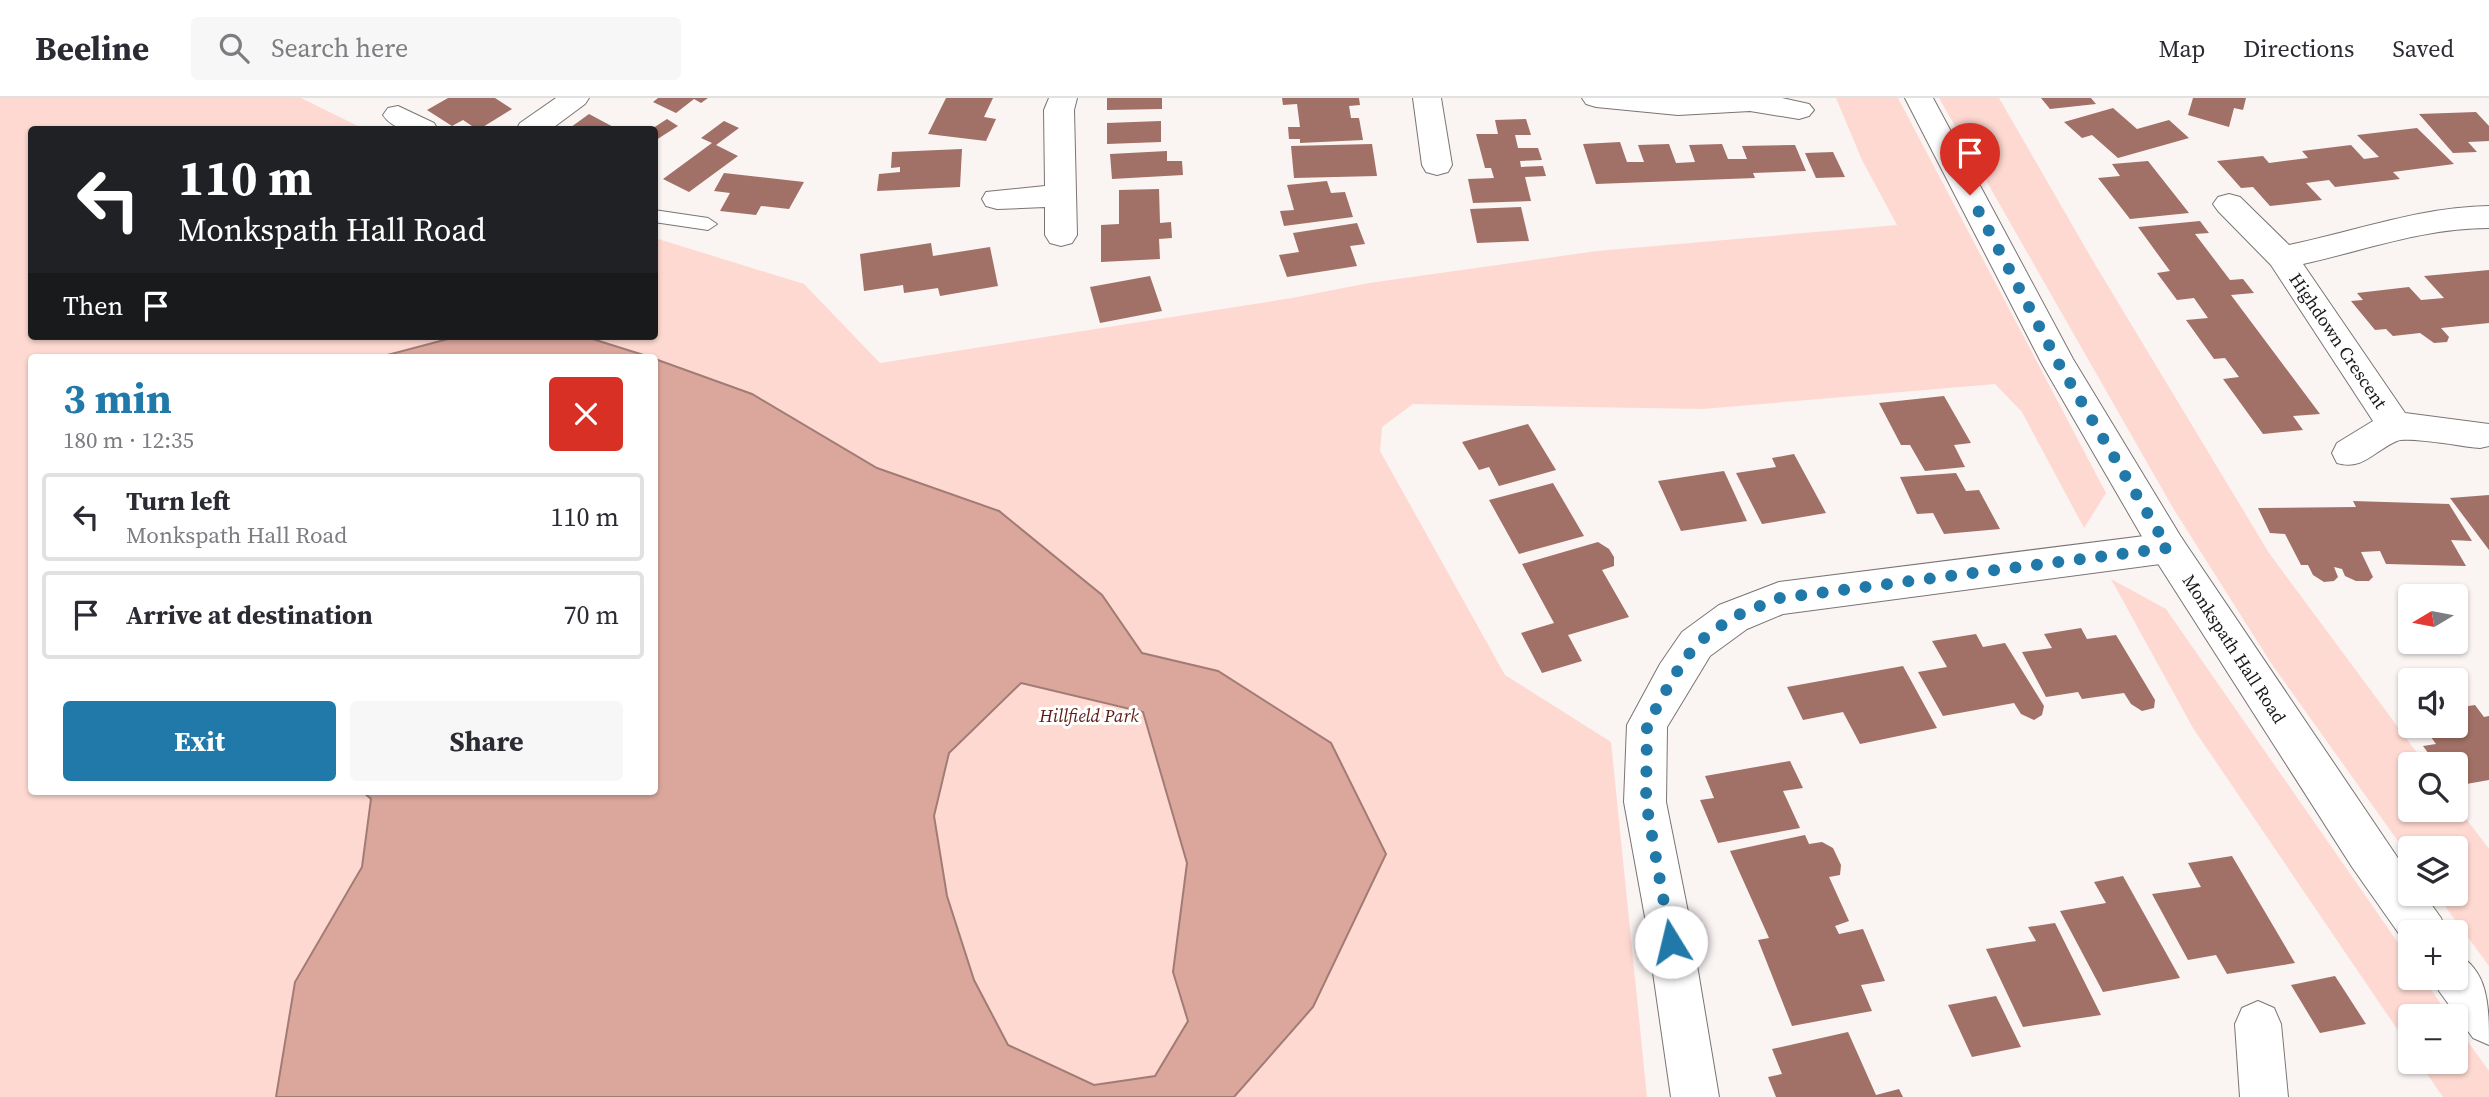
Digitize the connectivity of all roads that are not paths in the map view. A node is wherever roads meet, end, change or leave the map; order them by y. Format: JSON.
{"nodes":[{"id":1,"x":575,"y":98,"type":"edge"},
{"id":2,"x":1063,"y":98,"type":"edge"},
{"id":3,"x":1427,"y":98,"type":"edge"},
{"id":4,"x":1596,"y":98,"type":"edge"},
{"id":5,"x":1919,"y":98,"type":"edge"},
{"id":6,"x":1749,"y":100,"type":"edge"},
{"id":7,"x":1799,"y":110,"type":"dead end"},
{"id":8,"x":398,"y":115,"type":"dead end"},
{"id":9,"x":417,"y":126,"type":"edge"},
{"id":10,"x":536,"y":126,"type":"edge"},
{"id":11,"x":1437,"y":165,"type":"dead end"},
{"id":12,"x":1060,"y":196,"type":"junction"},
{"id":13,"x":997,"y":199,"type":"dead end"},
{"id":14,"x":2229,"y":204,"type":"dead end"},
{"id":15,"x":658,"y":217,"type":"edge"},
{"id":16,"x":2489,"y":217,"type":"edge"},
{"id":17,"x":708,"y":224,"type":"dead end"},
{"id":18,"x":1060,"y":235,"type":"dead end"},
{"id":19,"x":2282,"y":257,"type":"junction"},
{"id":20,"x":2394,"y":425,"type":"junction"},
{"id":21,"x":2480,"y":435,"type":"dead end"},
{"id":22,"x":2350,"y":453,"type":"dead end"},
{"id":23,"x":2168,"y":548,"type":"junction"},
{"id":24,"x":2416,"y":920,"type":"edge"},
{"id":25,"x":2466,"y":990,"type":"edge"},
{"id":26,"x":2489,"y":1021,"type":"edge"},
{"id":27,"x":2258,"y":1024,"type":"dead end"},
{"id":28,"x":1695,"y":1097,"type":"edge"},
{"id":29,"x":2264,"y":1097,"type":"edge"}],
"edges":[{"from":1,"to":10,"type":"street"},
{"from":2,"to":12,"type":"street"},
{"from":3,"to":11,"type":"street"},
{"from":4,"to":6,"type":"street"},
{"from":5,"to":23,"type":"street","name":"Monkspath Hall Road"},
{"from":6,"to":7,"type":"street"},
{"from":8,"to":9,"type":"street"},
{"from":12,"to":13,"type":"street"},
{"from":12,"to":18,"type":"street"},
{"from":14,"to":19,"type":"street","name":"Highdown Crescent"},
{"from":15,"to":17,"type":"lane"},
{"from":16,"to":19,"type":"street","name":"Highdown Crescent"},
{"from":19,"to":20,"type":"street","name":"Highdown Crescent"},
{"from":20,"to":21,"type":"street","name":"Highdown Crescent"},
{"from":20,"to":22,"type":"street","name":"Highdown Crescent"},
{"from":23,"to":24,"type":"street","name":"Monkspath Hall Road"},
{"from":23,"to":28,"type":"street"},
{"from":25,"to":26,"type":"street"},
{"from":27,"to":29,"type":"street"}]}
